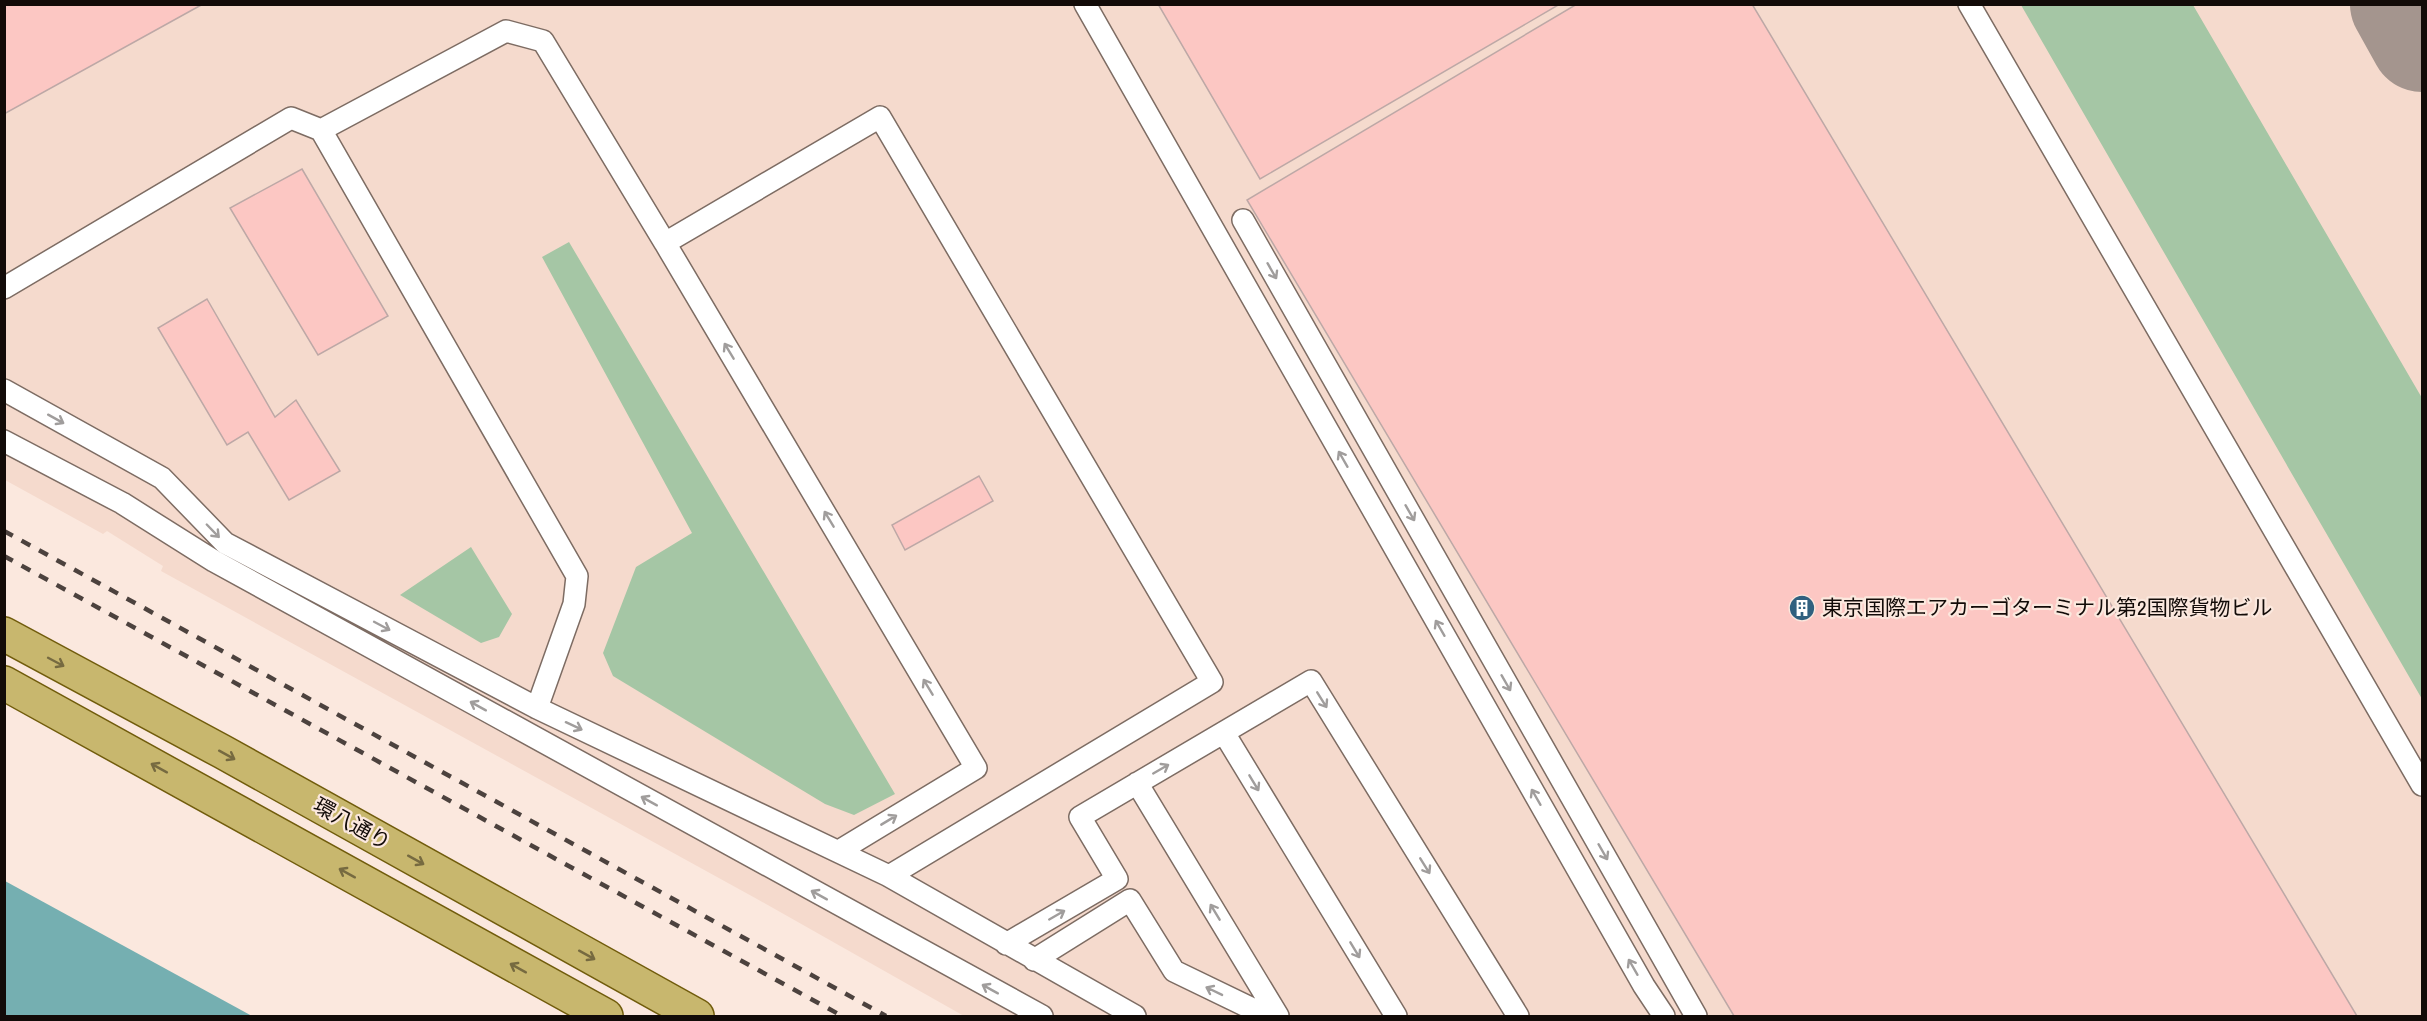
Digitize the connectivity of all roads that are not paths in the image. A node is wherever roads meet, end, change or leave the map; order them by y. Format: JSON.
{"nodes":[{"id":1,"x":1085,"y":4,"type":"edge"},
{"id":2,"x":1969,"y":4,"type":"edge"},
{"id":3,"x":321,"y":130,"type":"junction"},
{"id":4,"x":1243,"y":220,"type":"dead end"},
{"id":5,"x":665,"y":243,"type":"junction"},
{"id":6,"x":4,"y":288,"type":"edge"},
{"id":7,"x":4,"y":390,"type":"edge"},
{"id":8,"x":4,"y":441,"type":"edge"},
{"id":9,"x":4,"y":634,"type":"edge"},
{"id":10,"x":4,"y":683,"type":"edge"},
{"id":11,"x":537,"y":708,"type":"junction"},
{"id":12,"x":1224,"y":733,"type":"junction"},
{"id":13,"x":1137,"y":783,"type":"junction"},
{"id":14,"x":2422,"y":785,"type":"edge"},
{"id":15,"x":840,"y":851,"type":"junction"},
{"id":16,"x":890,"y":876,"type":"junction"},
{"id":17,"x":1006,"y":944,"type":"junction"},
{"id":18,"x":1034,"y":960,"type":"junction"},
{"id":19,"x":606,"y":1017,"type":"edge"},
{"id":20,"x":698,"y":1017,"type":"edge"},
{"id":21,"x":1042,"y":1017,"type":"edge"},
{"id":22,"x":1135,"y":1017,"type":"edge"},
{"id":23,"x":1267,"y":1017,"type":"edge"},
{"id":24,"x":1278,"y":1017,"type":"edge"},
{"id":25,"x":1396,"y":1017,"type":"edge"},
{"id":26,"x":1518,"y":1017,"type":"edge"},
{"id":27,"x":1664,"y":1017,"type":"edge"},
{"id":28,"x":1696,"y":1017,"type":"edge"}],
"edges":[{"from":27,"to":1,"type":"lane","one_way":true},
{"from":2,"to":14,"type":"lane"},
{"from":3,"to":5,"type":"lane"},
{"from":3,"to":6,"type":"lane"},
{"from":3,"to":11,"type":"lane"},
{"from":4,"to":28,"type":"lane","one_way":true},
{"from":15,"to":5,"type":"lane","one_way":true},
{"from":5,"to":16,"type":"lane"},
{"from":7,"to":11,"type":"lane","one_way":true},
{"from":21,"to":8,"type":"lane","one_way":true},
{"from":9,"to":20,"type":"main road","name":"環八通り","one_way":true},
{"from":19,"to":10,"type":"main road","one_way":true},
{"from":11,"to":15,"type":"lane","one_way":true},
{"from":13,"to":12,"type":"lane","one_way":true},
{"from":12,"to":25,"type":"lane","one_way":true},
{"from":12,"to":26,"type":"lane","one_way":true},
{"from":17,"to":13,"type":"lane","one_way":true},
{"from":24,"to":13,"type":"lane","one_way":true},
{"from":15,"to":16,"type":"lane"},
{"from":16,"to":17,"type":"lane"},
{"from":17,"to":18,"type":"lane"},
{"from":18,"to":22,"type":"lane"},
{"from":23,"to":18,"type":"lane","one_way":true}]}
